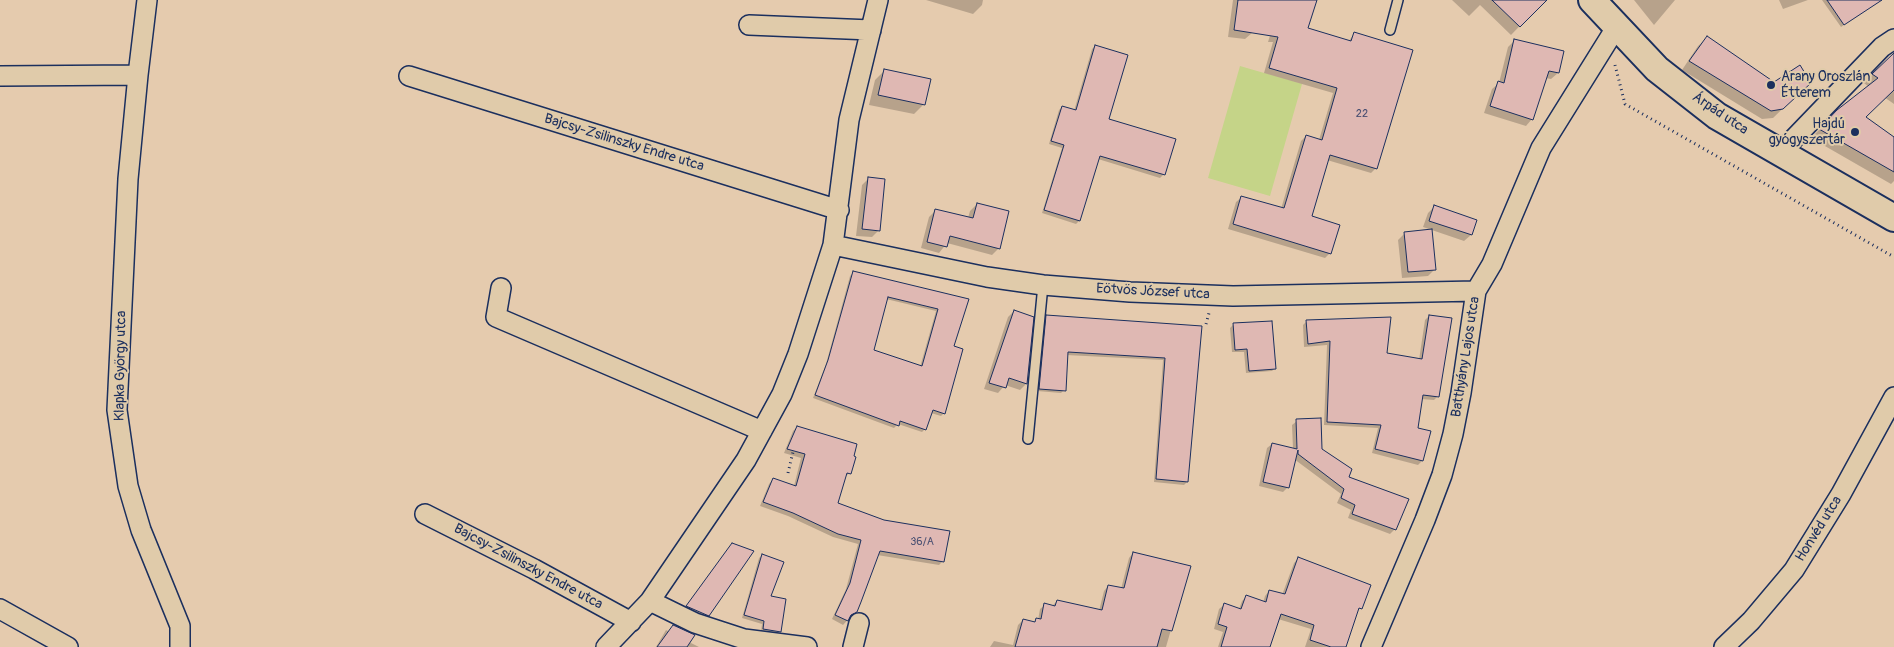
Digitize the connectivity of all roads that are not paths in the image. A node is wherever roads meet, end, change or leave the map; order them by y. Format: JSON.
{"nodes":[{"id":1,"x":147,"y":0,"type":"edge"},
{"id":2,"x":878,"y":0,"type":"edge"},
{"id":3,"x":1398,"y":0,"type":"edge"},
{"id":4,"x":1592,"y":0,"type":"edge"},
{"id":5,"x":749,"y":25,"type":"dead end"},
{"id":6,"x":1617,"y":26,"type":"junction"},
{"id":7,"x":871,"y":30,"type":"junction"},
{"id":8,"x":1390,"y":30,"type":"dead end"},
{"id":9,"x":1894,"y":39,"type":"edge"},
{"id":10,"x":138,"y":75,"type":"junction"},
{"id":11,"x":0,"y":76,"type":"edge"},
{"id":12,"x":409,"y":76,"type":"dead end"},
{"id":13,"x":1780,"y":153,"type":"junction"},
{"id":14,"x":838,"y":210,"type":"junction"},
{"id":15,"x":1894,"y":218,"type":"edge"},
{"id":16,"x":833,"y":245,"type":"junction"},
{"id":17,"x":1043,"y":286,"type":"junction"},
{"id":18,"x":501,"y":288,"type":"dead end"},
{"id":19,"x":1476,"y":291,"type":"junction"},
{"id":20,"x":1894,"y":397,"type":"edge"},
{"id":21,"x":762,"y":431,"type":"junction"},
{"id":22,"x":1028,"y":439,"type":"dead end"},
{"id":23,"x":425,"y":514,"type":"dead end"},
{"id":24,"x":650,"y":601,"type":"junction"},
{"id":25,"x":0,"y":609,"type":"edge"},
{"id":26,"x":631,"y":622,"type":"junction"},
{"id":27,"x":859,"y":623,"type":"dead end"},
{"id":28,"x":68,"y":647,"type":"edge"},
{"id":29,"x":180,"y":647,"type":"edge"},
{"id":30,"x":606,"y":647,"type":"edge"},
{"id":31,"x":807,"y":647,"type":"edge"},
{"id":32,"x":853,"y":647,"type":"edge"},
{"id":33,"x":1372,"y":647,"type":"edge"},
{"id":34,"x":1724,"y":647,"type":"edge"}],
"edges":[{"from":1,"to":10,"type":"street","name":"Klapka György utca"},
{"from":2,"to":7,"type":"street"},
{"from":3,"to":8,"type":"lane"},
{"from":4,"to":6,"type":"street","name":"Árpád utca"},
{"from":5,"to":7,"type":"street"},
{"from":6,"to":13,"type":"street","name":"Árpád utca"},
{"from":6,"to":19,"type":"street","name":"Batthyány Lajos utca"},
{"from":7,"to":14,"type":"street"},
{"from":9,"to":13,"type":"street"},
{"from":10,"to":11,"type":"street"},
{"from":10,"to":29,"type":"street","name":"Klapka György utca"},
{"from":12,"to":14,"type":"street","name":"Bajcsy-Zsilinszky Endre utca"},
{"from":13,"to":15,"type":"street","name":"Árpád utca"},
{"from":14,"to":16,"type":"street"},
{"from":16,"to":17,"type":"street","name":"Eötvös József utca"},
{"from":16,"to":21,"type":"street"},
{"from":17,"to":19,"type":"street","name":"Eötvös József utca"},
{"from":17,"to":22,"type":"lane"},
{"from":18,"to":21,"type":"street"},
{"from":19,"to":33,"type":"street","name":"Batthyány Lajos utca"},
{"from":20,"to":34,"type":"street","name":"Honvéd utca"},
{"from":21,"to":24,"type":"street"},
{"from":23,"to":26,"type":"street","name":"Bajcsy-Zsilinszky Endre utca"},
{"from":24,"to":26,"type":"street"},
{"from":24,"to":31,"type":"street"},
{"from":25,"to":28,"type":"street"},
{"from":26,"to":30,"type":"street"},
{"from":27,"to":32,"type":"street"}]}
